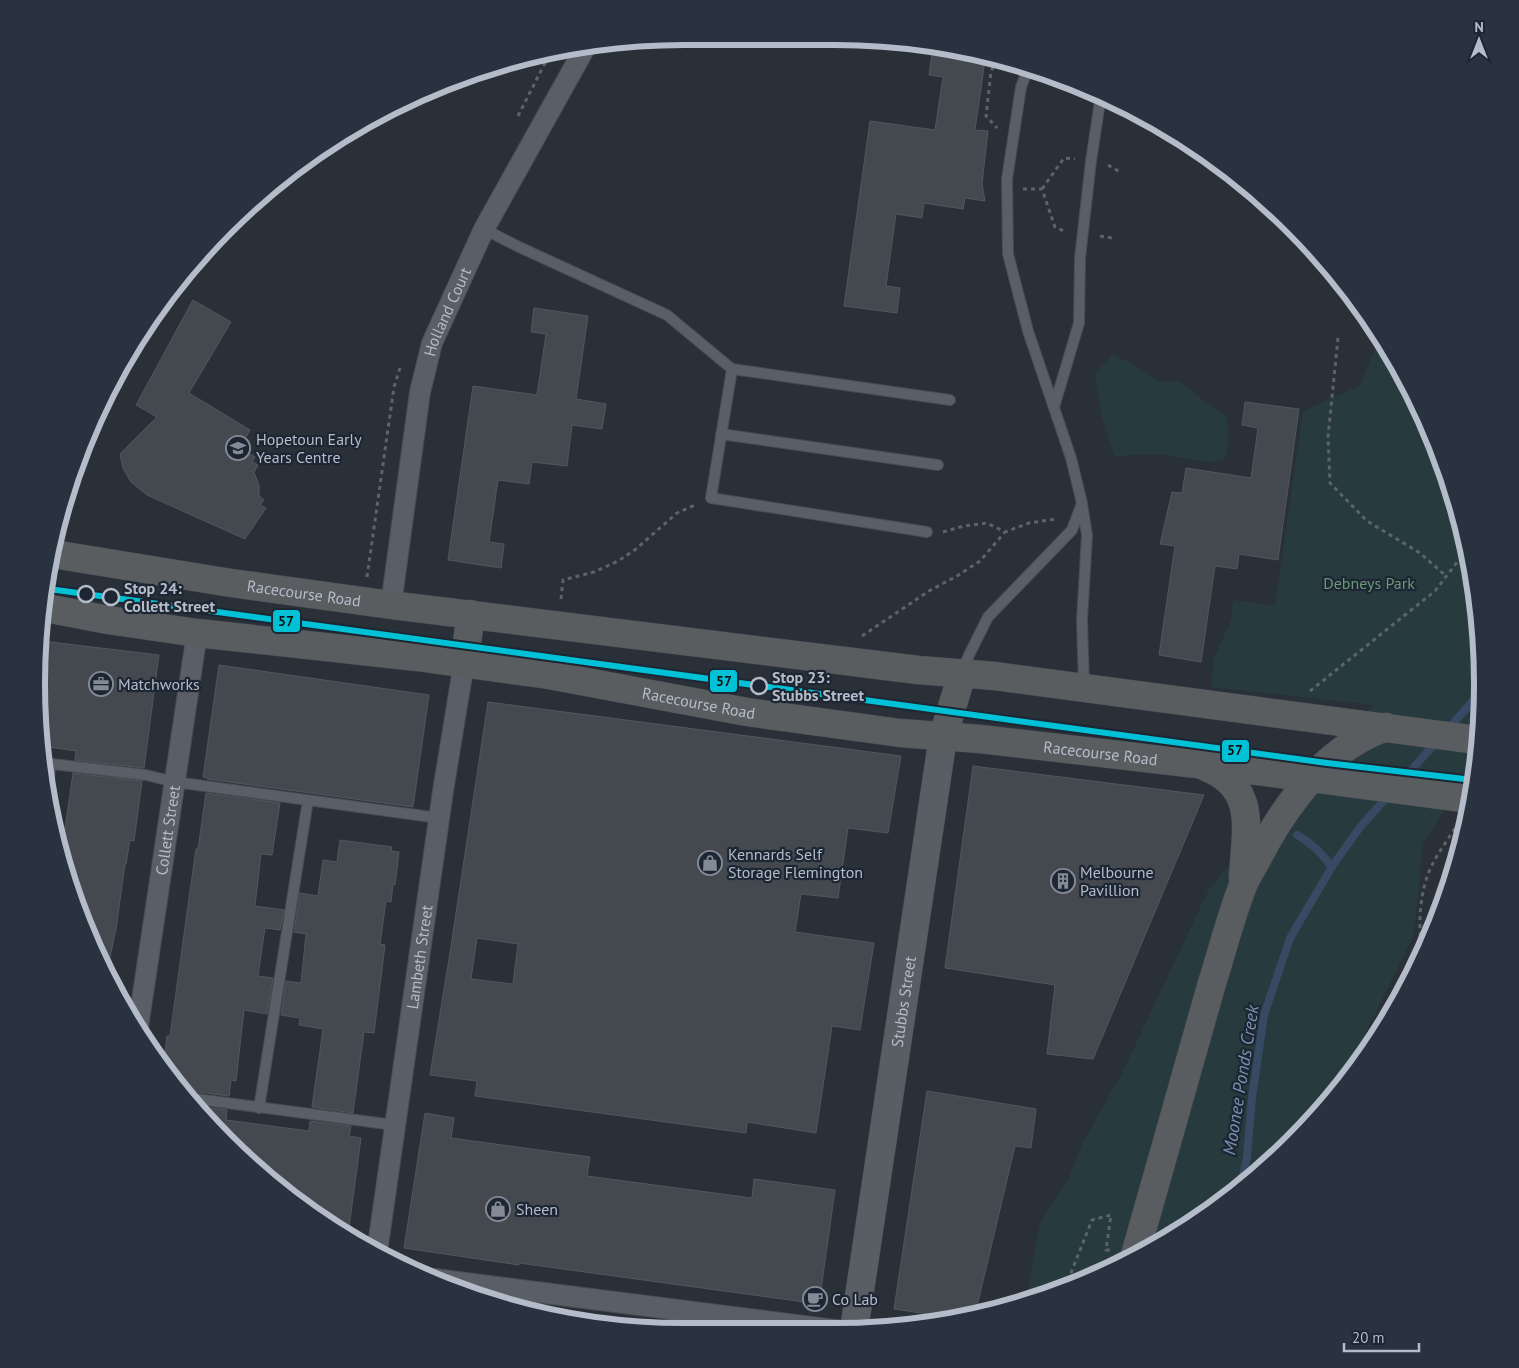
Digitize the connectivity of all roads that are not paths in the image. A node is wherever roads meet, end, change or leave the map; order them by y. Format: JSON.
{"nodes":[{"id":1,"x":582,"y":53,"type":"edge"},
{"id":2,"x":1026,"y":75,"type":"edge"},
{"id":3,"x":1100,"y":103,"type":"edge"},
{"id":4,"x":484,"y":229,"type":"junction"},
{"id":5,"x":732,"y":369,"type":"junction"},
{"id":6,"x":950,"y":400,"type":"dead end"},
{"id":7,"x":1054,"y":407,"type":"junction"},
{"id":8,"x":721,"y":434,"type":"junction"},
{"id":9,"x":938,"y":465,"type":"dead end"},
{"id":10,"x":1082,"y":503,"type":"junction"},
{"id":11,"x":927,"y":532,"type":"road end"},
{"id":12,"x":58,"y":555,"type":"edge"},
{"id":13,"x":391,"y":605,"type":"junction"},
{"id":14,"x":49,"y":609,"type":"edge"},
{"id":15,"x":471,"y":614,"type":"junction"},
{"id":16,"x":197,"y":633,"type":"junction"},
{"id":17,"x":464,"y":663,"type":"junction"},
{"id":18,"x":962,"y":674,"type":"junction"},
{"id":19,"x":1084,"y":688,"type":"junction"},
{"id":20,"x":1386,"y":727,"type":"junction"},
{"id":21,"x":943,"y":736,"type":"junction"},
{"id":22,"x":1472,"y":739,"type":"edge"},
{"id":23,"x":50,"y":764,"type":"edge"},
{"id":24,"x":1199,"y":764,"type":"junction"},
{"id":25,"x":1321,"y":779,"type":"junction"},
{"id":26,"x":175,"y":782,"type":"junction"},
{"id":27,"x":308,"y":800,"type":"junction"},
{"id":28,"x":1462,"y":807,"type":"edge"},
{"id":29,"x":439,"y":818,"type":"junction"},
{"id":30,"x":1256,"y":836,"type":"junction"},
{"id":31,"x":139,"y":1017,"type":"edge"},
{"id":32,"x":199,"y":1099,"type":"edge"},
{"id":33,"x":259,"y":1108,"type":"junction"},
{"id":34,"x":394,"y":1125,"type":"junction"},
{"id":35,"x":378,"y":1245,"type":"edge"},
{"id":36,"x":1138,"y":1246,"type":"edge"},
{"id":37,"x":481,"y":1289,"type":"edge"},
{"id":38,"x":522,"y":1299,"type":"edge"},
{"id":39,"x":763,"y":1323,"type":"edge"},
{"id":40,"x":855,"y":1323,"type":"edge"}],
"edges":[{"from":1,"to":4,"type":"street","name":"Holland Court"},
{"from":2,"to":7,"type":"lane"},
{"from":3,"to":7,"type":"lane"},
{"from":4,"to":5,"type":"lane"},
{"from":4,"to":13,"type":"street","name":"Holland Court"},
{"from":5,"to":6,"type":"lane"},
{"from":5,"to":8,"type":"lane"},
{"from":7,"to":10,"type":"lane"},
{"from":8,"to":9,"type":"lane"},
{"from":8,"to":11,"type":"lane"},
{"from":10,"to":18,"type":"lane"},
{"from":10,"to":19,"type":"lane"},
{"from":12,"to":13,"type":"highway","name":"Racecourse Road"},
{"from":13,"to":15,"type":"highway","name":"Racecourse Road"},
{"from":14,"to":16,"type":"highway","name":"Racecourse Road"},
{"from":15,"to":17,"type":"highway"},
{"from":15,"to":18,"type":"highway","name":"Racecourse Road"},
{"from":16,"to":17,"type":"highway","name":"Racecourse Road"},
{"from":16,"to":26,"type":"street","name":"Collett Street"},
{"from":17,"to":21,"type":"highway","name":"Racecourse Road"},
{"from":17,"to":29,"type":"street","name":"Lambeth Street"},
{"from":18,"to":19,"type":"highway","name":"Racecourse Road"},
{"from":18,"to":21,"type":"highway","name":"Stubbs Street"},
{"from":19,"to":20,"type":"highway","name":"Racecourse Road"},
{"from":20,"to":22,"type":"highway","name":"Racecourse Road"},
{"from":20,"to":25,"type":"highway"},
{"from":21,"to":24,"type":"highway","name":"Racecourse Road"},
{"from":21,"to":40,"type":"street","name":"Stubbs Street"},
{"from":23,"to":26,"type":"lane"},
{"from":24,"to":25,"type":"highway","name":"Racecourse Road"},
{"from":24,"to":30,"type":"highway"},
{"from":25,"to":28,"type":"highway","name":"Racecourse Road"},
{"from":25,"to":30,"type":"highway"},
{"from":26,"to":27,"type":"lane"},
{"from":26,"to":31,"type":"street","name":"Collett Street"},
{"from":27,"to":29,"type":"lane"},
{"from":27,"to":33,"type":"lane"},
{"from":29,"to":34,"type":"street","name":"Lambeth Street"},
{"from":30,"to":36,"type":"highway","bridge":true},
{"from":32,"to":33,"type":"lane"},
{"from":33,"to":34,"type":"lane"},
{"from":34,"to":35,"type":"street","name":"Lambeth Street"},
{"from":37,"to":38,"type":"street"},
{"from":38,"to":39,"type":"street"}]}
